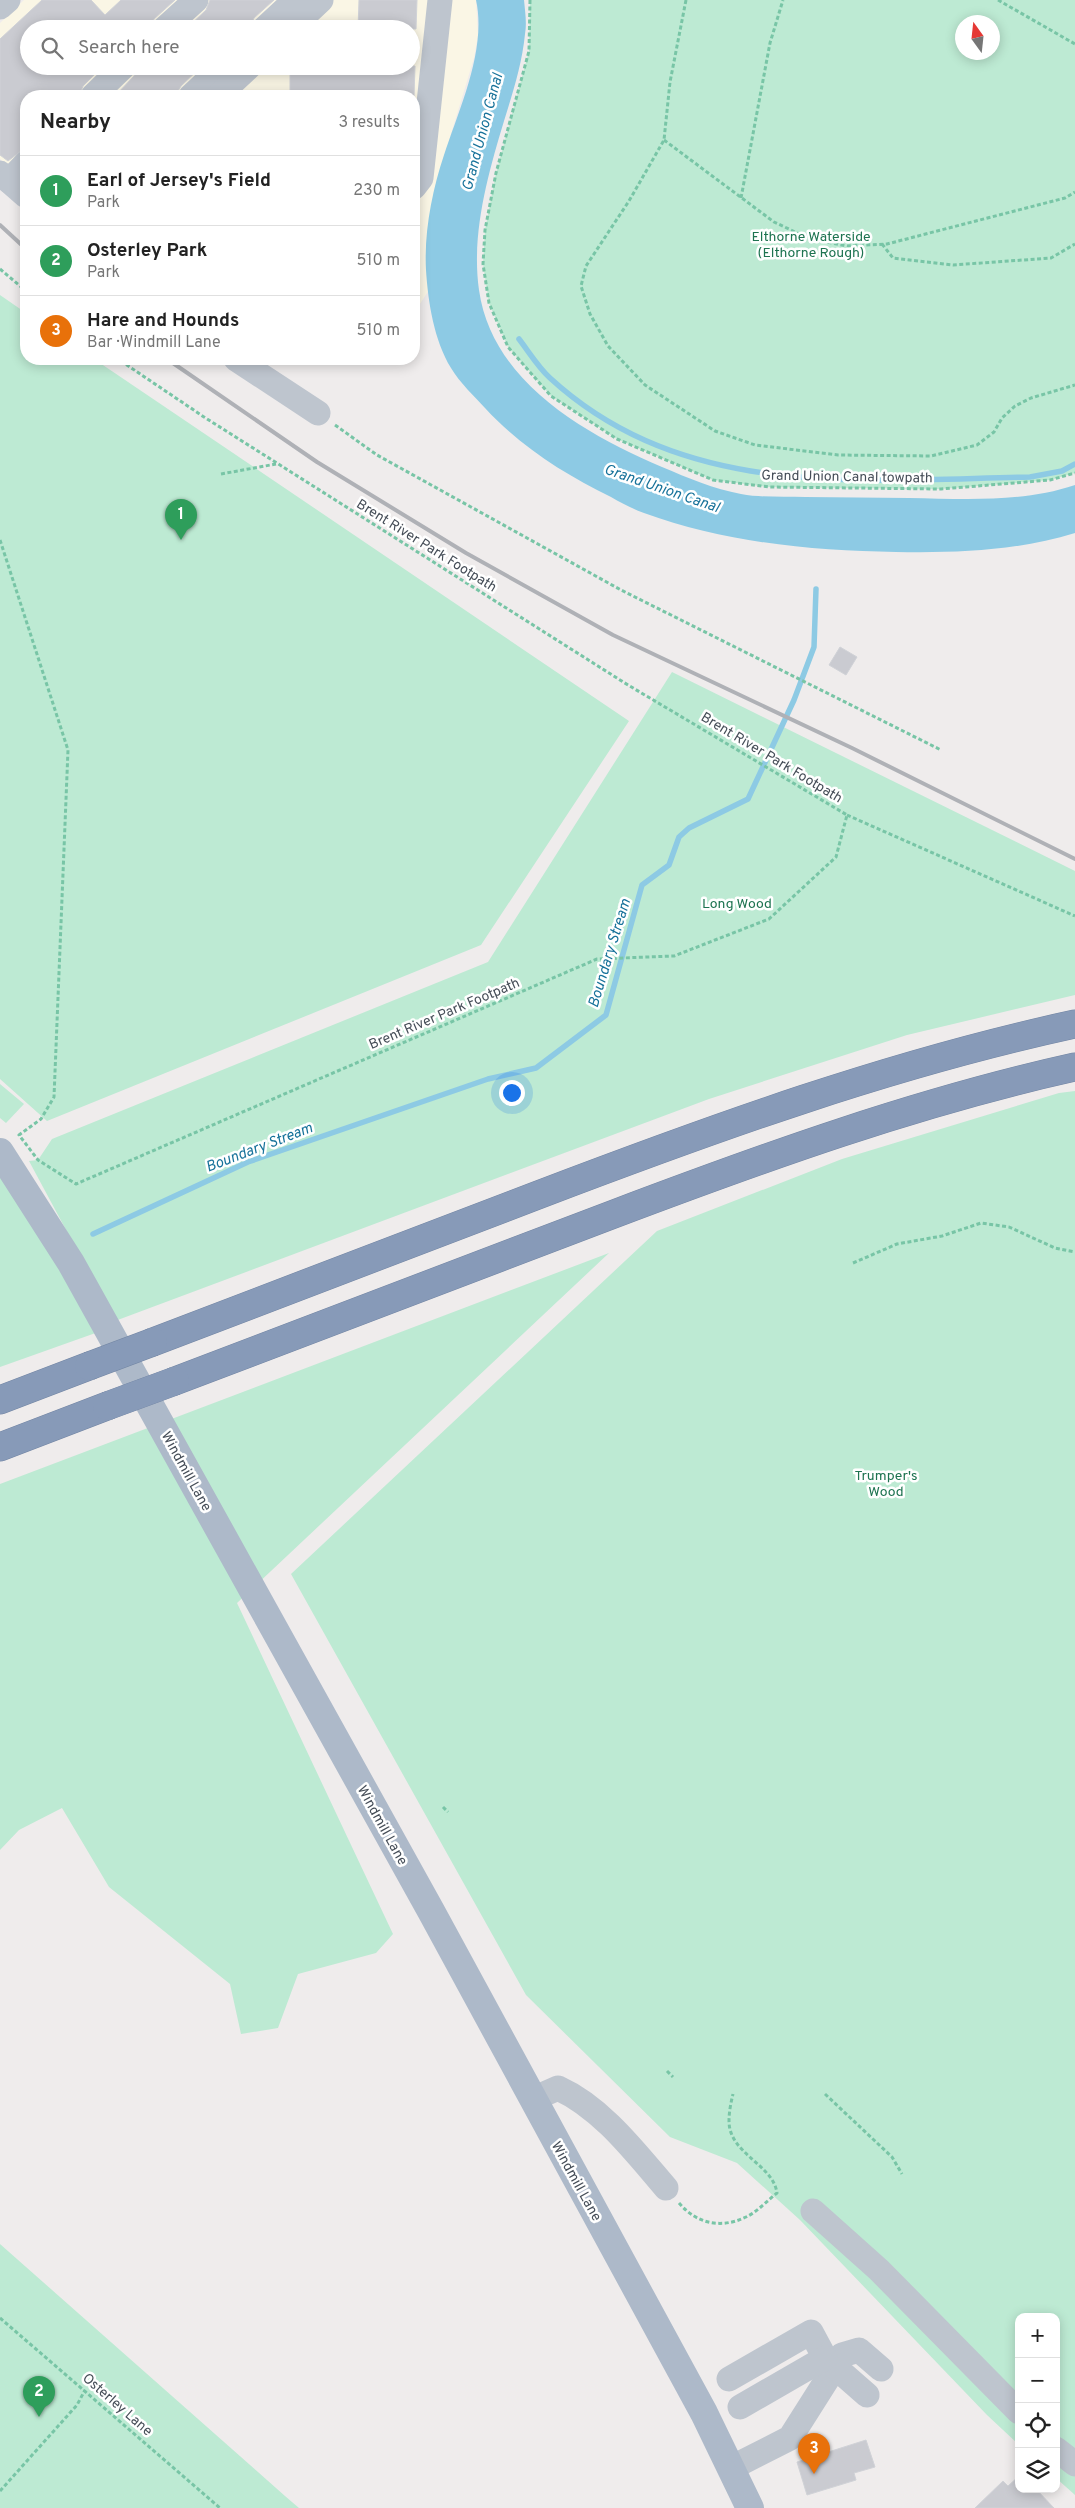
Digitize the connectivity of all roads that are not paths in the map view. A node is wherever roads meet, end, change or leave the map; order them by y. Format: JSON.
{"nodes":[{"id":1,"x":8,"y":0,"type":"edge"},
{"id":2,"x":196,"y":0,"type":"edge"},
{"id":3,"x":295,"y":0,"type":"edge"},
{"id":4,"x":321,"y":0,"type":"edge"},
{"id":5,"x":440,"y":0,"type":"edge"},
{"id":6,"x":0,"y":7,"type":"edge"},
{"id":7,"x":174,"y":20,"type":"edge"},
{"id":8,"x":274,"y":20,"type":"edge"},
{"id":9,"x":300,"y":20,"type":"edge"},
{"id":10,"x":115,"y":75,"type":"edge"},
{"id":11,"x":213,"y":75,"type":"edge"},
{"id":12,"x":240,"y":75,"type":"edge"},
{"id":13,"x":99,"y":90,"type":"edge"},
{"id":14,"x":197,"y":90,"type":"edge"},
{"id":15,"x":224,"y":90,"type":"edge"},
{"id":16,"x":20,"y":172,"type":"edge"},
{"id":17,"x":420,"y":179,"type":"edge"},
{"id":18,"x":12,"y":183,"type":"edge"},
{"id":19,"x":255,"y":365,"type":"edge"},
{"id":20,"x":318,"y":413,"type":"road end"},
{"id":21,"x":1075,"y":1024,"type":"edge"},
{"id":22,"x":1075,"y":1067,"type":"edge"},
{"id":23,"x":0,"y":1152,"type":"edge"},
{"id":24,"x":0,"y":1400,"type":"edge"},
{"id":25,"x":0,"y":1447,"type":"edge"},
{"id":26,"x":533,"y":2099,"type":"junction"},
{"id":27,"x":666,"y":2188,"type":"road end"},
{"id":28,"x":813,"y":2211,"type":"dead end"},
{"id":29,"x":830,"y":2362,"type":"junction"},
{"id":30,"x":881,"y":2369,"type":"dead end"},
{"id":31,"x":728,"y":2379,"type":"dead end"},
{"id":32,"x":866,"y":2395,"type":"dead end"},
{"id":33,"x":740,"y":2407,"type":"dead end"},
{"id":34,"x":1015,"y":2408,"type":"edge"},
{"id":35,"x":1060,"y":2453,"type":"edge"},
{"id":36,"x":1075,"y":2464,"type":"edge"},
{"id":37,"x":731,"y":2468,"type":"junction"},
{"id":38,"x":750,"y":2508,"type":"edge"}],
"edges":[{"from":1,"to":6,"type":"street"},
{"from":2,"to":7,"type":"street"},
{"from":3,"to":8,"type":"street"},
{"from":4,"to":9,"type":"street"},
{"from":5,"to":17,"type":"street"},
{"from":10,"to":13,"type":"street"},
{"from":11,"to":14,"type":"street"},
{"from":12,"to":15,"type":"street"},
{"from":16,"to":18,"type":"street"},
{"from":19,"to":20,"type":"street"},
{"from":21,"to":24,"type":"highway","bridge":true},
{"from":22,"to":25,"type":"highway","bridge":true},
{"from":23,"to":26,"type":"main road","name":"Windmill Lane"},
{"from":26,"to":27,"type":"street"},
{"from":26,"to":37,"type":"main road","name":"Windmill Lane"},
{"from":28,"to":34,"type":"street"},
{"from":29,"to":30,"type":"street"},
{"from":29,"to":31,"type":"street"},
{"from":29,"to":32,"type":"street"},
{"from":29,"to":33,"type":"street"},
{"from":29,"to":37,"type":"street"},
{"from":35,"to":36,"type":"street"},
{"from":37,"to":38,"type":"main road","name":"Windmill Lane"}]}
